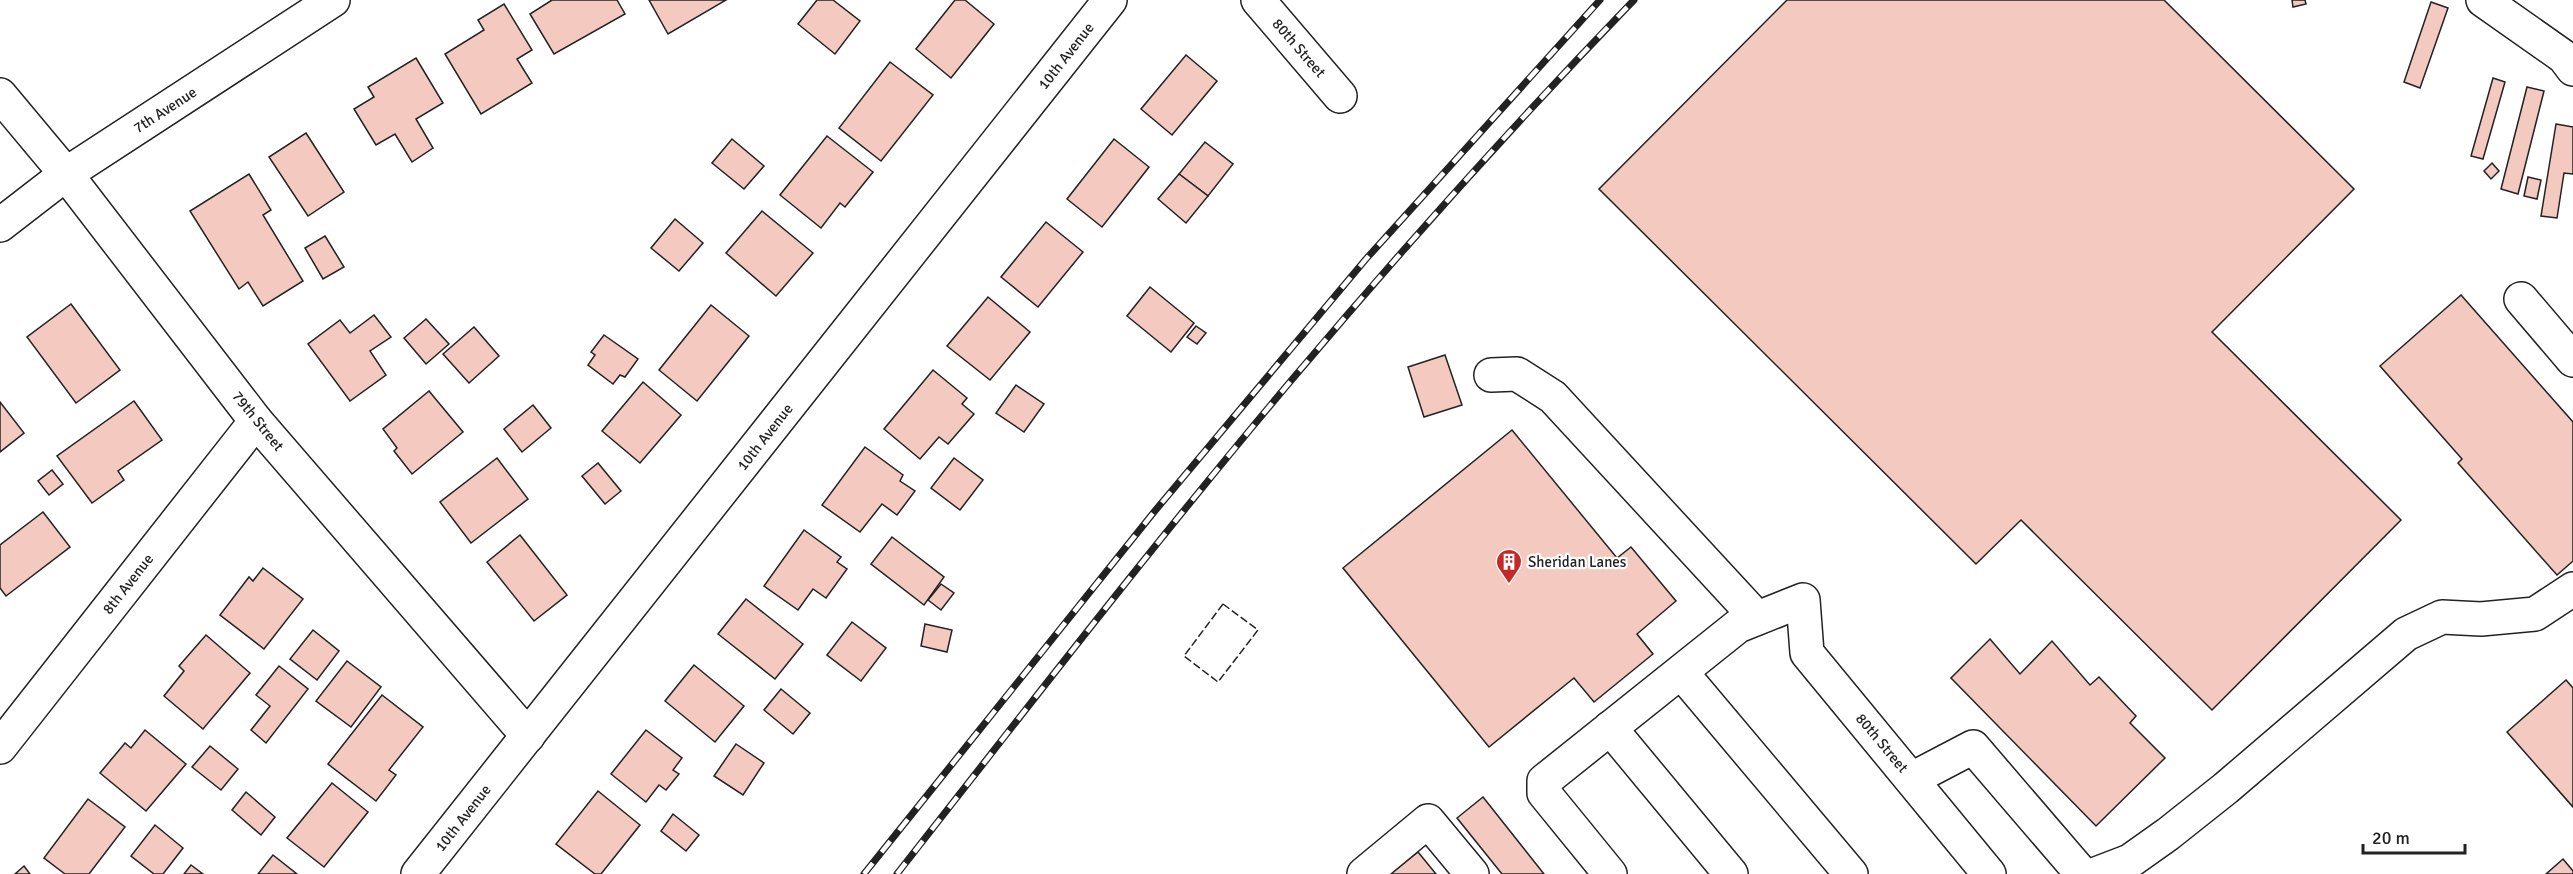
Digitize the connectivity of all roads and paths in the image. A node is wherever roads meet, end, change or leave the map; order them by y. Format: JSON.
{"nodes":[{"id":1,"x":333,"y":0,"type":"edge"},
{"id":2,"x":1110,"y":0,"type":"edge"},
{"id":3,"x":1258,"y":0,"type":"edge"},
{"id":4,"x":2484,"y":0,"type":"edge"},
{"id":5,"x":2570,"y":62,"type":"edge"},
{"id":6,"x":0,"y":95,"type":"edge"},
{"id":7,"x":1340,"y":96,"type":"dead end"},
{"id":8,"x":66,"y":174,"type":"junction"},
{"id":9,"x":0,"y":225,"type":"edge"},
{"id":10,"x":2521,"y":299,"type":"dead end"},
{"id":11,"x":2573,"y":360,"type":"edge"},
{"id":12,"x":1491,"y":375,"type":"dead end"},
{"id":13,"x":256,"y":421,"type":"junction"},
{"id":14,"x":2573,"y":589,"type":"edge"},
{"id":15,"x":1757,"y":618,"type":"junction"},
{"id":16,"x":1681,"y":672,"type":"junction"},
{"id":17,"x":1610,"y":728,"type":"junction"},
{"id":18,"x":528,"y":736,"type":"junction"},
{"id":19,"x":0,"y":747,"type":"edge"},
{"id":20,"x":1912,"y":779,"type":"junction"},
{"id":21,"x":418,"y":874,"type":"edge"},
{"id":22,"x":1364,"y":874,"type":"edge"},
{"id":23,"x":1472,"y":874,"type":"edge"},
{"id":24,"x":1610,"y":874,"type":"edge"},
{"id":25,"x":1731,"y":874,"type":"edge"},
{"id":26,"x":1851,"y":874,"type":"edge"},
{"id":27,"x":1989,"y":874,"type":"edge"},
{"id":28,"x":2082,"y":874,"type":"edge"},
{"id":29,"x":2096,"y":874,"type":"edge"}],
"edges":[{"from":1,"to":8,"type":"street","name":"7th Avenue"},
{"from":2,"to":18,"type":"street","name":"10th Avenue"},
{"from":3,"to":7,"type":"street","name":"80th Street"},
{"from":4,"to":5,"type":"street"},
{"from":6,"to":8,"type":"street","name":"79th Street"},
{"from":8,"to":9,"type":"street","name":"7th Avenue"},
{"from":8,"to":13,"type":"street","name":"79th Street"},
{"from":10,"to":11,"type":"street"},
{"from":12,"to":15,"type":"street"},
{"from":13,"to":18,"type":"street","name":"79th Street"},
{"from":13,"to":19,"type":"street","name":"8th Avenue"},
{"from":14,"to":29,"type":"street"},
{"from":15,"to":16,"type":"street"},
{"from":15,"to":20,"type":"street","name":"80th Street"},
{"from":16,"to":17,"type":"street"},
{"from":16,"to":26,"type":"street"},
{"from":17,"to":24,"type":"street"},
{"from":17,"to":25,"type":"street"},
{"from":18,"to":21,"type":"street","name":"10th Avenue"},
{"from":20,"to":27,"type":"street","name":"80th Street"},
{"from":20,"to":28,"type":"street"},
{"from":22,"to":23,"type":"street"}]}
